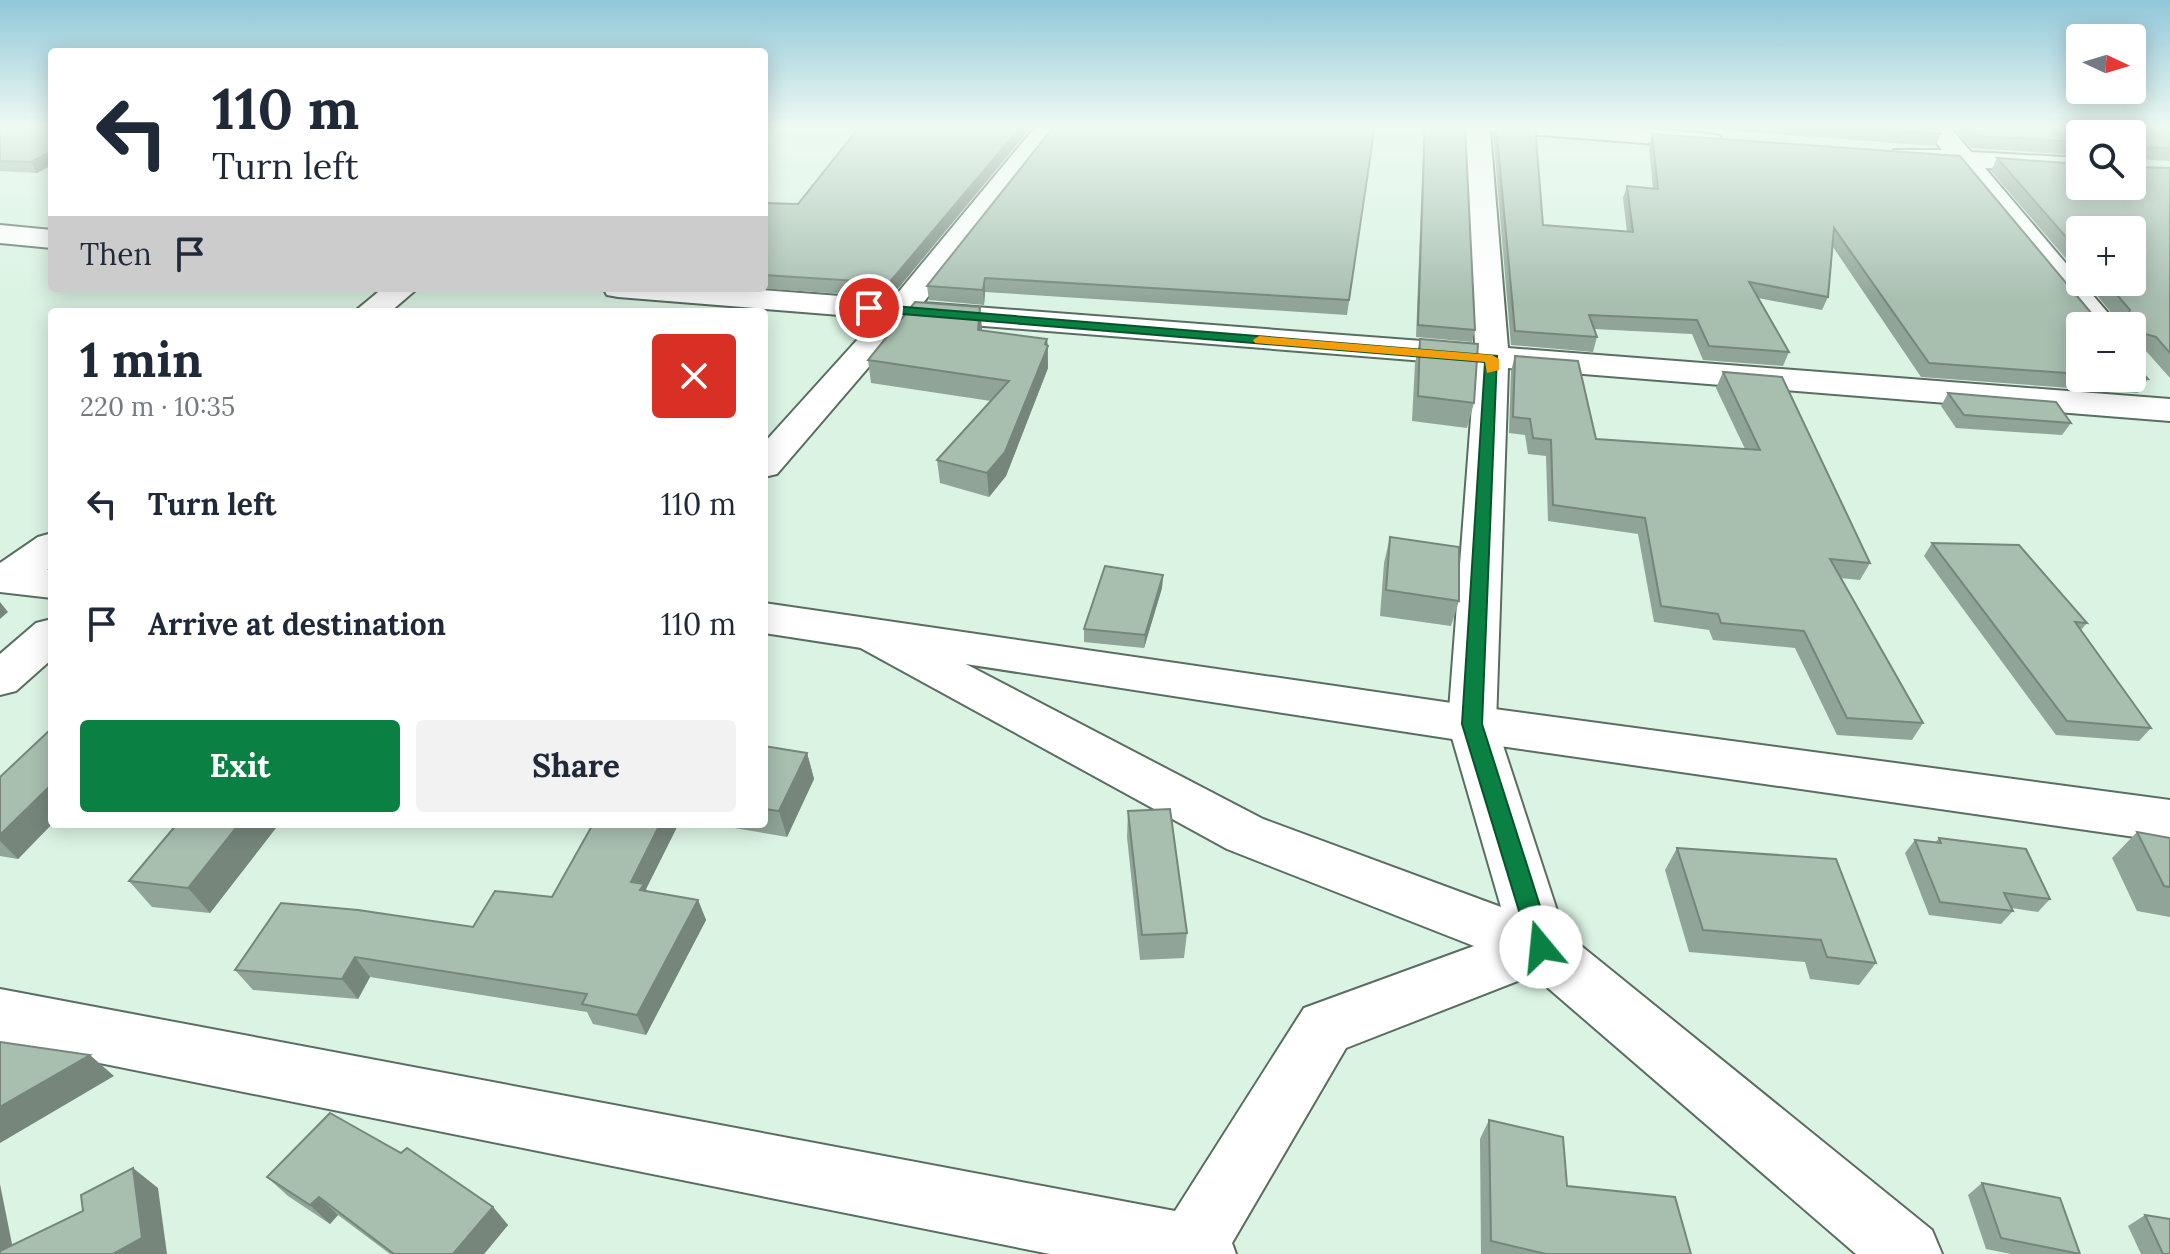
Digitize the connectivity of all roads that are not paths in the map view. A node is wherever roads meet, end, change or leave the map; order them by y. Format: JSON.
{"nodes":[{"id":1,"x":1003,"y":184,"type":"edge"},
{"id":2,"x":1481,"y":184,"type":"edge"},
{"id":3,"x":1983,"y":184,"type":"edge"},
{"id":4,"x":0,"y":234,"type":"edge"},
{"id":5,"x":48,"y":239,"type":"edge"},
{"id":6,"x":398,"y":292,"type":"edge"},
{"id":7,"x":669,"y":292,"type":"edge"},
{"id":8,"x":376,"y":308,"type":"edge"},
{"id":9,"x":901,"y":310,"type":"junction"},
{"id":10,"x":2091,"y":312,"type":"edge"},
{"id":11,"x":1492,"y":359,"type":"junction"},
{"id":12,"x":2146,"y":376,"type":"edge"},
{"id":13,"x":2170,"y":407,"type":"edge"},
{"id":14,"x":768,"y":461,"type":"edge"},
{"id":15,"x":48,"y":549,"type":"edge"},
{"id":16,"x":3,"y":579,"type":"edge"},
{"id":17,"x":48,"y":584,"type":"edge"},
{"id":18,"x":768,"y":619,"type":"edge"},
{"id":19,"x":873,"y":635,"type":"junction"},
{"id":20,"x":48,"y":637,"type":"edge"},
{"id":21,"x":0,"y":679,"type":"edge"},
{"id":22,"x":1472,"y":724,"type":"junction"},
{"id":23,"x":2170,"y":821,"type":"edge"},
{"id":24,"x":1541,"y":947,"type":"junction"},
{"id":25,"x":0,"y":1016,"type":"edge"},
{"id":26,"x":1193,"y":1252,"type":"edge"},
{"id":27,"x":1908,"y":1254,"type":"edge"}],
"edges":[{"from":1,"to":9,"type":"street"},
{"from":2,"to":11,"type":"street"},
{"from":3,"to":10,"type":"street"},
{"from":4,"to":5,"type":"street"},
{"from":6,"to":8,"type":"street"},
{"from":7,"to":9,"type":"street"},
{"from":9,"to":11,"type":"street"},
{"from":9,"to":14,"type":"street"},
{"from":11,"to":13,"type":"street"},
{"from":11,"to":22,"type":"street"},
{"from":12,"to":13,"type":"street"},
{"from":15,"to":16,"type":"street"},
{"from":16,"to":17,"type":"street"},
{"from":18,"to":19,"type":"street"},
{"from":19,"to":22,"type":"street"},
{"from":19,"to":24,"type":"street"},
{"from":20,"to":21,"type":"street"},
{"from":22,"to":23,"type":"street"},
{"from":22,"to":24,"type":"street"},
{"from":24,"to":26,"type":"street"},
{"from":24,"to":27,"type":"street"},
{"from":25,"to":26,"type":"street"}]}
